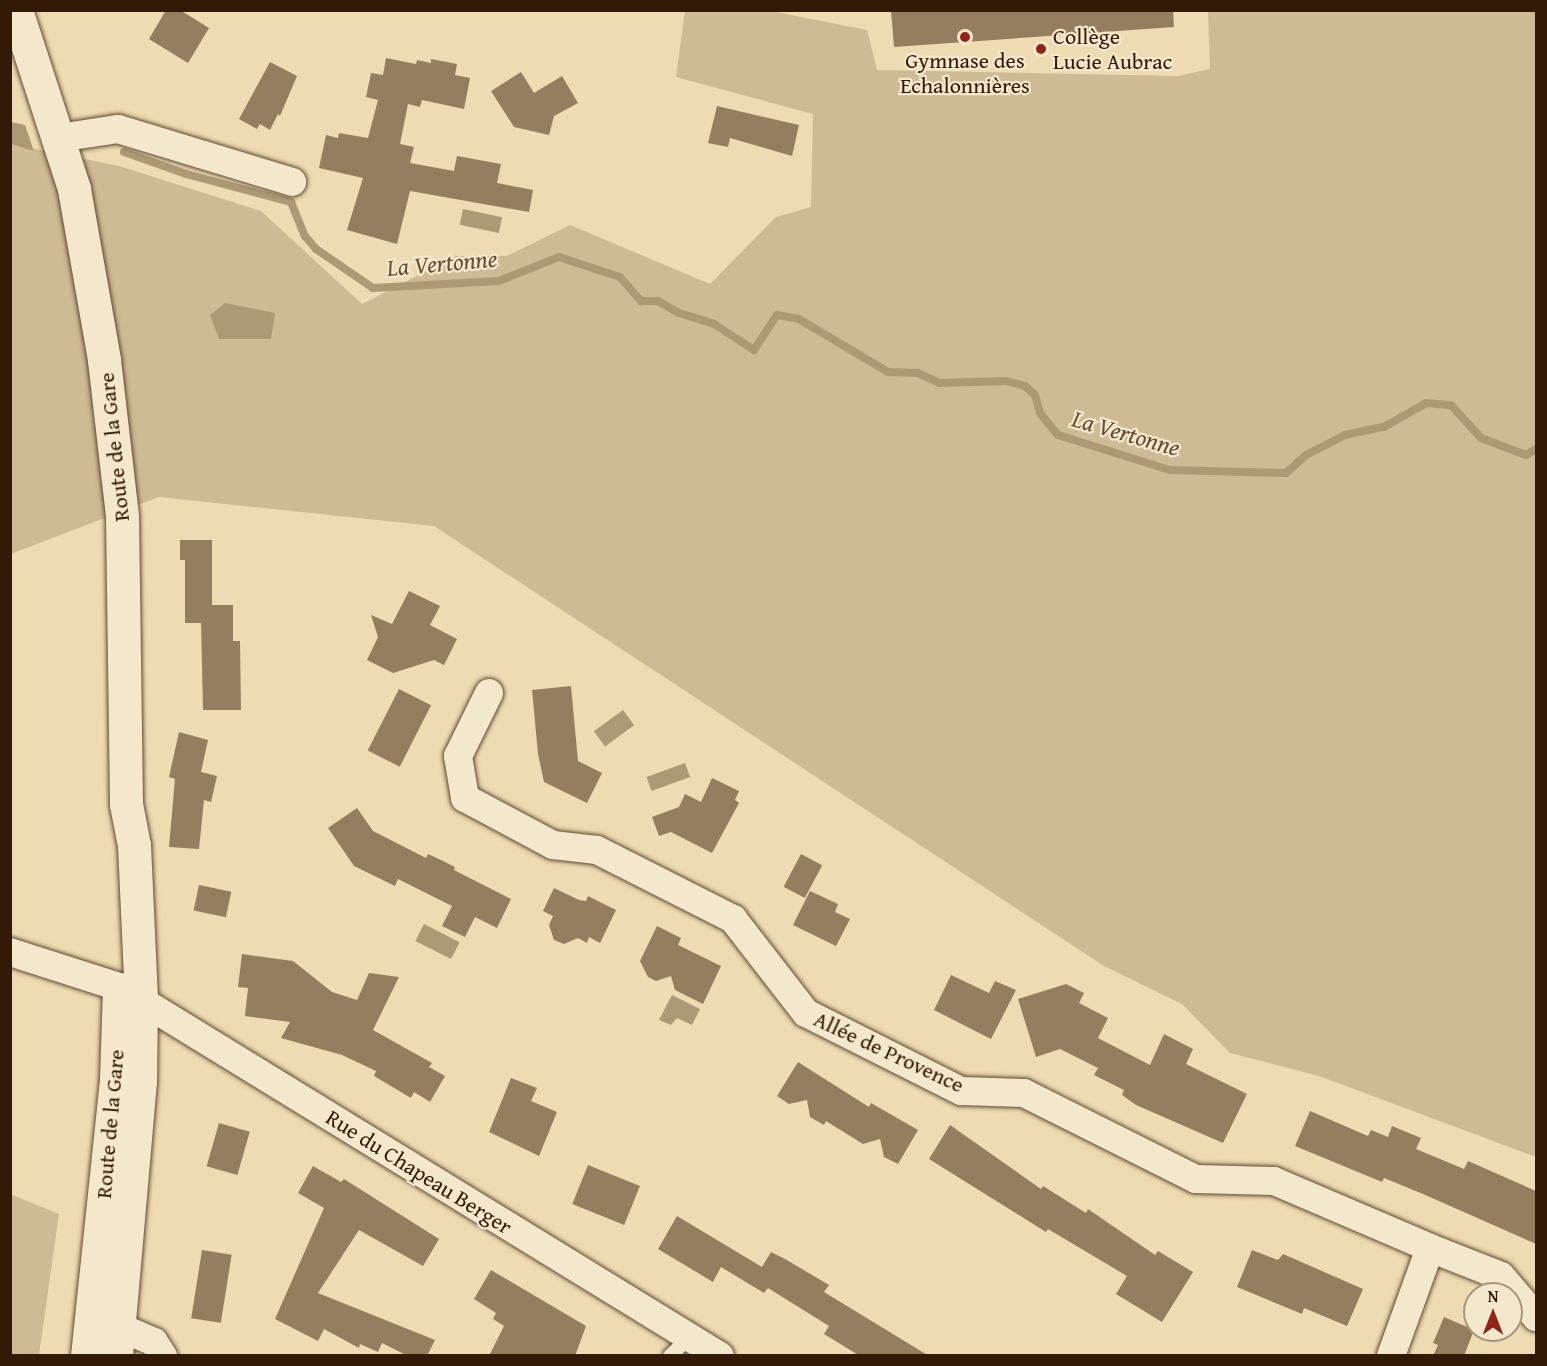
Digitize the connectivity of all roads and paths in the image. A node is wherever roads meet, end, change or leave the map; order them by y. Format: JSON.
{"nodes":[{"id":1,"x":16,"y":10,"type":"edge"},
{"id":2,"x":59,"y":138,"type":"junction"},
{"id":3,"x":292,"y":182,"type":"dead end"},
{"id":4,"x":489,"y":693,"type":"dead end"},
{"id":5,"x":10,"y":952,"type":"edge"},
{"id":6,"x":130,"y":994,"type":"junction"},
{"id":7,"x":1430,"y":1248,"type":"junction"},
{"id":8,"x":1536,"y":1317,"type":"edge"},
{"id":9,"x":118,"y":1341,"type":"edge"},
{"id":10,"x":680,"y":1346,"type":"edge"},
{"id":11,"x":87,"y":1356,"type":"edge"},
{"id":12,"x":163,"y":1356,"type":"edge"},
{"id":13,"x":720,"y":1356,"type":"edge"},
{"id":14,"x":1391,"y":1356,"type":"edge"}],
"edges":[{"from":1,"to":2,"type":"street","name":"Route de la Gare"},
{"from":2,"to":3,"type":"street"},
{"from":2,"to":6,"type":"street","name":"Route de la Gare"},
{"from":4,"to":7,"type":"street","name":"Allée de Provence"},
{"from":5,"to":6,"type":"street","name":"Rue du Chapeau Berger"},
{"from":6,"to":9,"type":"street","name":"Route de la Gare"},
{"from":6,"to":10,"type":"street","name":"Rue du Chapeau Berger"},
{"from":6,"to":11,"type":"street","name":"Route de la Gare"},
{"from":7,"to":8,"type":"street"},
{"from":7,"to":14,"type":"street"},
{"from":9,"to":12,"type":"street"},
{"from":10,"to":13,"type":"street","name":"Rue du Chapeau Berger"}]}
